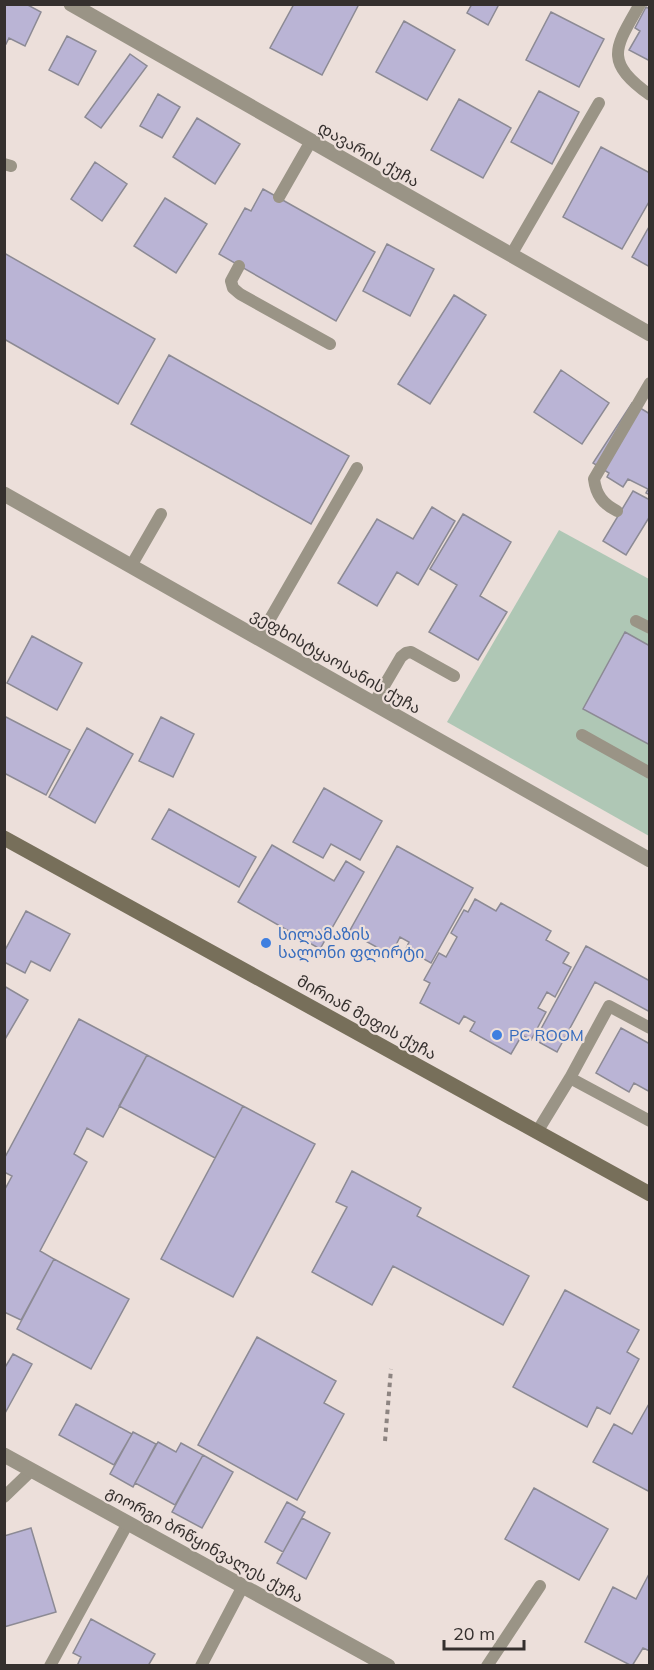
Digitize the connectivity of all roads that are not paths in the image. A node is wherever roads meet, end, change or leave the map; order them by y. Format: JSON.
{"nodes":[{"id":1,"x":71,"y":4,"type":"edge"},
{"id":2,"x":640,"y":4,"type":"edge"},
{"id":3,"x":650,"y":95,"type":"edge"},
{"id":4,"x":599,"y":103,"type":"dead end"},
{"id":5,"x":311,"y":141,"type":"junction"},
{"id":6,"x":279,"y":197,"type":"dead end"},
{"id":7,"x":511,"y":255,"type":"junction"},
{"id":8,"x":239,"y":266,"type":"dead end"},
{"id":9,"x":650,"y":334,"type":"edge"},
{"id":10,"x":330,"y":344,"type":"dead end"},
{"id":11,"x":650,"y":383,"type":"edge"},
{"id":12,"x":357,"y":468,"type":"dead end"},
{"id":13,"x":4,"y":494,"type":"edge"},
{"id":14,"x":618,"y":511,"type":"dead end"},
{"id":15,"x":161,"y":514,"type":"dead end"},
{"id":16,"x":131,"y":566,"type":"junction"},
{"id":17,"x":636,"y":621,"type":"dead end"},
{"id":18,"x":650,"y":628,"type":"edge"},
{"id":19,"x":259,"y":638,"type":"junction"},
{"id":20,"x":454,"y":676,"type":"dead end"},
{"id":21,"x":374,"y":703,"type":"junction"},
{"id":22,"x":582,"y":735,"type":"dead end"},
{"id":23,"x":650,"y":773,"type":"edge"},
{"id":24,"x":4,"y":838,"type":"edge"},
{"id":25,"x":650,"y":860,"type":"edge"},
{"id":26,"x":650,"y":1028,"type":"edge"},
{"id":27,"x":570,"y":1078,"type":"junction"},
{"id":28,"x":650,"y":1121,"type":"edge"},
{"id":29,"x":537,"y":1132,"type":"junction"},
{"id":30,"x":650,"y":1194,"type":"edge"},
{"id":31,"x":4,"y":1455,"type":"edge"},
{"id":32,"x":32,"y":1470,"type":"junction"},
{"id":33,"x":4,"y":1497,"type":"edge"},
{"id":34,"x":128,"y":1522,"type":"junction"},
{"id":35,"x":243,"y":1586,"type":"junction"},
{"id":36,"x":540,"y":1586,"type":"dead end"},
{"id":37,"x":50,"y":1665,"type":"edge"},
{"id":38,"x":201,"y":1665,"type":"edge"},
{"id":39,"x":388,"y":1665,"type":"edge"},
{"id":40,"x":487,"y":1665,"type":"edge"}],
"edges":[{"from":1,"to":5,"type":"street","name":"დავარის ქუჩა"},
{"from":2,"to":3,"type":"lane"},
{"from":4,"to":7,"type":"lane"},
{"from":5,"to":6,"type":"lane"},
{"from":5,"to":7,"type":"street","name":"დავარის ქუჩა"},
{"from":7,"to":9,"type":"street","name":"დავარის ქუჩა"},
{"from":8,"to":10,"type":"lane"},
{"from":11,"to":14,"type":"lane"},
{"from":12,"to":19,"type":"lane"},
{"from":13,"to":16,"type":"street","name":"ვეფხისტყაოსანის ქუჩა"},
{"from":15,"to":16,"type":"lane"},
{"from":16,"to":19,"type":"street","name":"ვეფხისტყაოსანის ქუჩა"},
{"from":17,"to":18,"type":"lane"},
{"from":19,"to":21,"type":"street","name":"ვეფხისტყაოსანის ქუჩა"},
{"from":20,"to":21,"type":"lane"},
{"from":21,"to":25,"type":"street","name":"ვეფხისტყაოსანის ქუჩა"},
{"from":22,"to":23,"type":"lane"},
{"from":24,"to":29,"type":"main road","name":"მირიან მეფის ქუჩა"},
{"from":26,"to":27,"type":"lane"},
{"from":27,"to":28,"type":"lane"},
{"from":27,"to":29,"type":"lane"},
{"from":29,"to":30,"type":"main road","name":"მირიან მეფის ქუჩა"},
{"from":31,"to":32,"type":"street","name":"გიორგი ბრწყინვალეს ქუჩა"},
{"from":32,"to":33,"type":"lane"},
{"from":32,"to":34,"type":"street","name":"გიორგი ბრწყინვალეს ქუჩა"},
{"from":34,"to":35,"type":"street","name":"გიორგი ბრწყინვალეს ქუჩა"},
{"from":34,"to":37,"type":"lane"},
{"from":35,"to":38,"type":"lane"},
{"from":35,"to":39,"type":"street","name":"გიორგი ბრწყინვალეს ქუჩა"},
{"from":36,"to":40,"type":"lane"}]}
